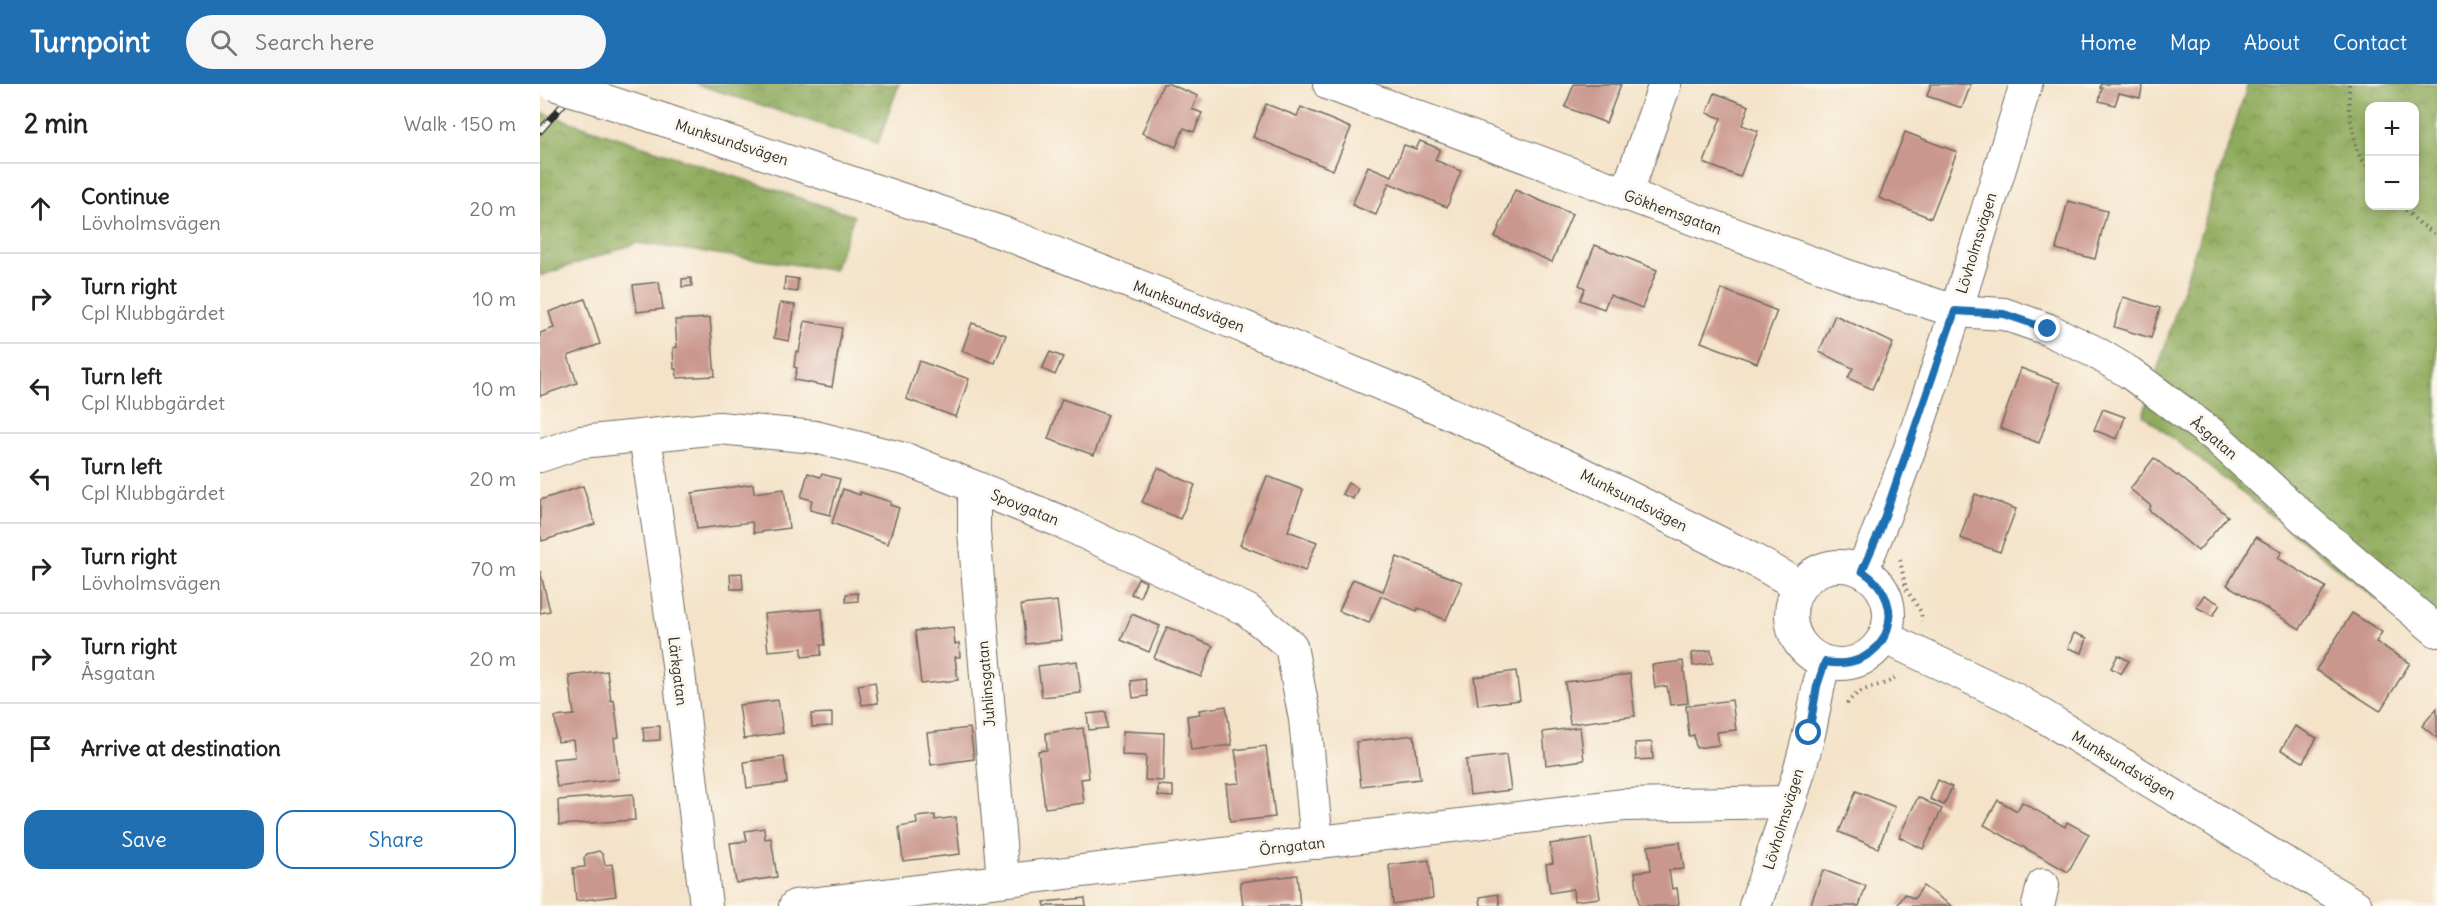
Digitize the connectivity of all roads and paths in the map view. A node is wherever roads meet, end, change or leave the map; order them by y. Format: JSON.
{"nodes":[{"id":1,"x":554,"y":84,"type":"edge"},
{"id":2,"x":1329,"y":84,"type":"edge"},
{"id":3,"x":1665,"y":84,"type":"edge"},
{"id":4,"x":2026,"y":84,"type":"edge"},
{"id":5,"x":2349,"y":84,"type":"edge"},
{"id":6,"x":1397,"y":96,"type":"edge"},
{"id":7,"x":2365,"y":163,"type":"edge"},
{"id":8,"x":1626,"y":195,"type":"junction"},
{"id":9,"x":2405,"y":210,"type":"edge"},
{"id":10,"x":2437,"y":235,"type":"edge"},
{"id":11,"x":1955,"y":311,"type":"junction"},
{"id":12,"x":645,"y":436,"type":"junction"},
{"id":13,"x":540,"y":456,"type":"edge"},
{"id":14,"x":974,"y":487,"type":"junction"},
{"id":15,"x":1862,"y":571,"type":"junction"},
{"id":16,"x":1800,"y":586,"type":"junction"},
{"id":17,"x":2437,"y":631,"type":"edge"},
{"id":18,"x":1884,"y":637,"type":"junction"},
{"id":19,"x":1825,"y":662,"type":"junction"},
{"id":20,"x":1790,"y":802,"type":"junction"},
{"id":21,"x":1317,"y":843,"type":"junction"},
{"id":22,"x":1003,"y":880,"type":"junction"},
{"id":23,"x":706,"y":906,"type":"edge"},
{"id":24,"x":795,"y":906,"type":"edge"},
{"id":25,"x":1755,"y":906,"type":"edge"},
{"id":26,"x":2356,"y":906,"type":"edge"}],
"edges":[{"from":1,"to":16,"type":"street","name":"Munksundsvägen","bridge":true},
{"from":2,"to":6,"type":"street","name":"Gökhemsgatan"},
{"from":3,"to":8,"type":"street"},
{"from":4,"to":11,"type":"street","name":"Lövholmsvägen"},
{"from":5,"to":7,"type":"path"},
{"from":6,"to":8,"type":"street","name":"Gökhemsgatan"},
{"from":8,"to":11,"type":"street","name":"Gökhemsgatan"},
{"from":9,"to":10,"type":"path"},
{"from":11,"to":15,"type":"street","name":"Lövholmsvägen"},
{"from":11,"to":17,"type":"street","name":"Åsgatan"},
{"from":12,"to":13,"type":"street","name":"Spovgatan"},
{"from":12,"to":14,"type":"street","name":"Spovgatan"},
{"from":12,"to":23,"type":"street","name":"Lärkgatan"},
{"from":14,"to":21,"type":"street","name":"Spovgatan"},
{"from":14,"to":22,"type":"street","name":"Juhlinsgatan"},
{"from":15,"to":16,"type":"street"},
{"from":15,"to":18,"type":"street"},
{"from":16,"to":19,"type":"street"},
{"from":18,"to":19,"type":"street"},
{"from":18,"to":26,"type":"street","name":"Munksundsvägen"},
{"from":19,"to":20,"type":"street","name":"Lövholmsvägen"},
{"from":20,"to":21,"type":"street","name":"Örngatan"},
{"from":20,"to":25,"type":"street","name":"Lövholmsvägen"},
{"from":21,"to":22,"type":"street","name":"Örngatan"},
{"from":22,"to":24,"type":"street","name":"Örngatan"}]}
